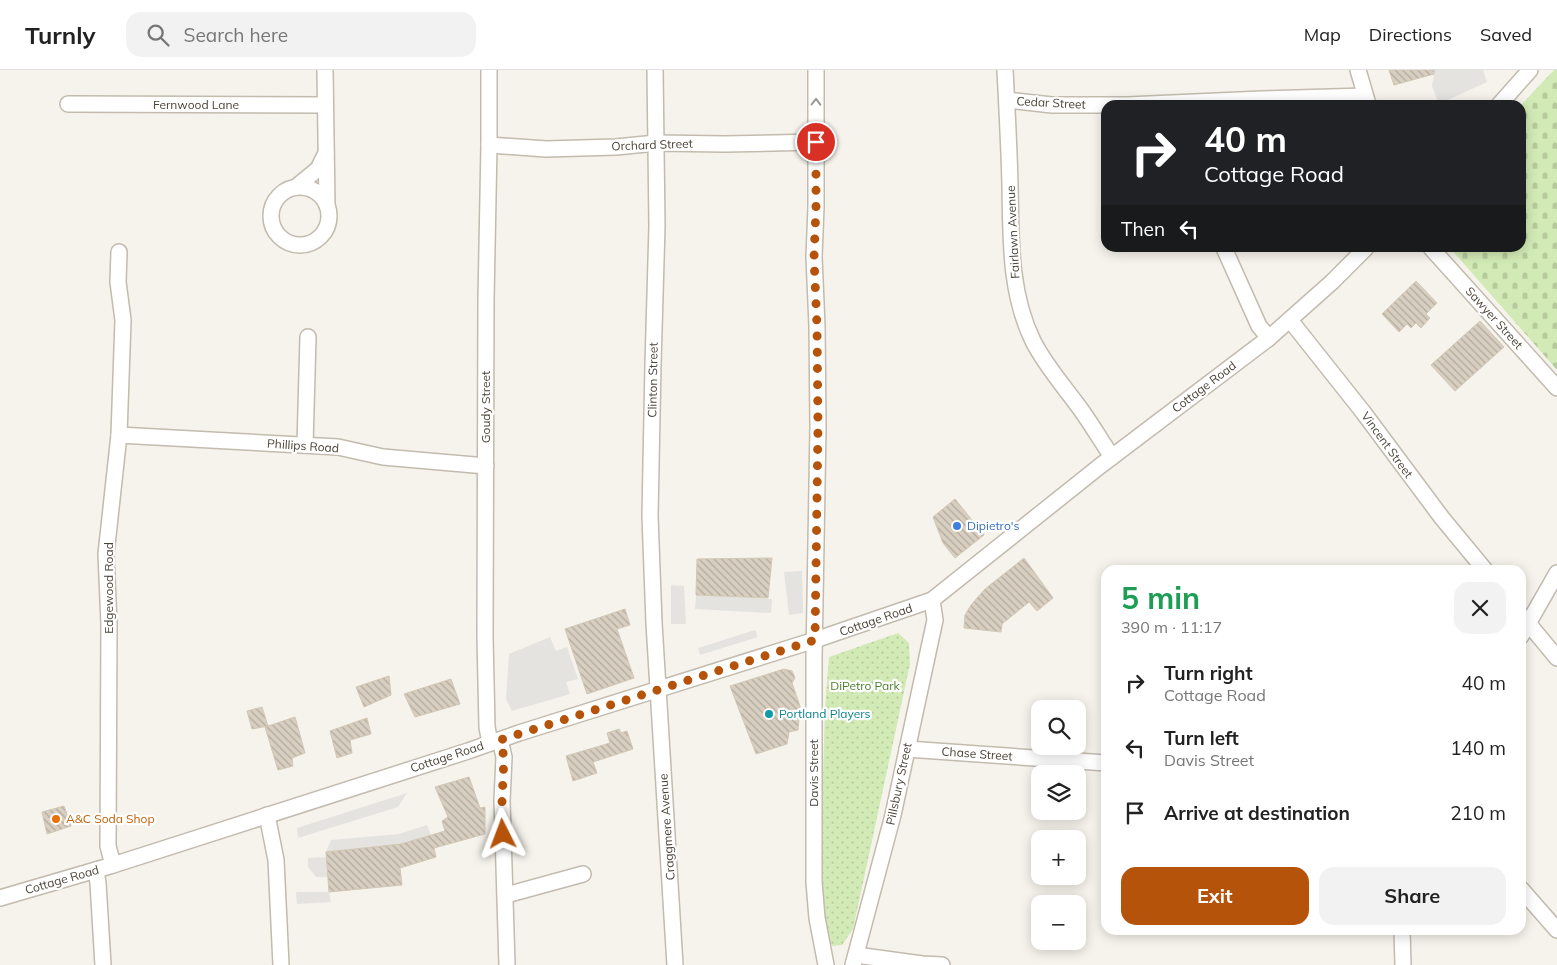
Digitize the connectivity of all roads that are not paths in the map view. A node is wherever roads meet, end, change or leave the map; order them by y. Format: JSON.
{"nodes":[{"id":1,"x":325,"y":70,"type":"edge"},
{"id":2,"x":489,"y":70,"type":"edge"},
{"id":3,"x":655,"y":70,"type":"edge"},
{"id":4,"x":816,"y":70,"type":"edge"},
{"id":5,"x":1005,"y":70,"type":"edge"},
{"id":6,"x":1358,"y":70,"type":"edge"},
{"id":7,"x":1530,"y":70,"type":"edge"},
{"id":8,"x":1007,"y":100,"type":"junction"},
{"id":9,"x":1230,"y":100,"type":"edge"},
{"id":10,"x":1367,"y":100,"type":"edge"},
{"id":11,"x":1503,"y":100,"type":"edge"},
{"id":12,"x":68,"y":104,"type":"dead end"},
{"id":13,"x":325,"y":105,"type":"junction"},
{"id":14,"x":1101,"y":105,"type":"edge"},
{"id":15,"x":816,"y":142,"type":"junction"},
{"id":16,"x":656,"y":143,"type":"junction"},
{"id":17,"x":490,"y":145,"type":"junction"},
{"id":18,"x":326,"y":153,"type":"junction"},
{"id":19,"x":296,"y":187,"type":"junction"},
{"id":20,"x":327,"y":205,"type":"junction"},
{"id":21,"x":119,"y":252,"type":"dead end"},
{"id":22,"x":1226,"y":252,"type":"edge"},
{"id":23,"x":1362,"y":252,"type":"edge"},
{"id":24,"x":1435,"y":252,"type":"edge"},
{"id":25,"x":1290,"y":320,"type":"junction"},
{"id":26,"x":308,"y":337,"type":"dead end"},
{"id":27,"x":1269,"y":338,"type":"junction"},
{"id":28,"x":1557,"y":388,"type":"edge"},
{"id":29,"x":119,"y":435,"type":"junction"},
{"id":30,"x":305,"y":445,"type":"junction"},
{"id":31,"x":1112,"y":457,"type":"junction"},
{"id":32,"x":486,"y":466,"type":"junction"},
{"id":33,"x":1480,"y":565,"type":"edge"},
{"id":34,"x":1557,"y":573,"type":"edge"},
{"id":35,"x":932,"y":600,"type":"junction"},
{"id":36,"x":1526,"y":622,"type":"edge"},
{"id":37,"x":1526,"y":627,"type":"edge"},
{"id":38,"x":815,"y":640,"type":"junction"},
{"id":39,"x":1557,"y":658,"type":"edge"},
{"id":40,"x":659,"y":689,"type":"junction"},
{"id":41,"x":495,"y":741,"type":"junction"},
{"id":42,"x":907,"y":749,"type":"junction"},
{"id":43,"x":1101,"y":764,"type":"edge"},
{"id":44,"x":267,"y":815,"type":"junction"},
{"id":45,"x":113,"y":865,"type":"junction"},
{"id":46,"x":96,"y":870,"type":"junction"},
{"id":47,"x":583,"y":874,"type":"dead end"},
{"id":48,"x":506,"y":895,"type":"junction"},
{"id":49,"x":1526,"y":895,"type":"edge"},
{"id":50,"x":0,"y":898,"type":"edge"},
{"id":51,"x":1557,"y":930,"type":"edge"},
{"id":52,"x":1402,"y":935,"type":"edge"},
{"id":53,"x":855,"y":960,"type":"edge"},
{"id":54,"x":103,"y":965,"type":"edge"},
{"id":55,"x":281,"y":965,"type":"edge"},
{"id":56,"x":507,"y":965,"type":"edge"},
{"id":57,"x":675,"y":965,"type":"edge"},
{"id":58,"x":826,"y":965,"type":"edge"},
{"id":59,"x":942,"y":965,"type":"edge"},
{"id":60,"x":1403,"y":965,"type":"edge"}],
"edges":[{"from":1,"to":13,"type":"street"},
{"from":2,"to":17,"type":"street","name":"Goudy Street"},
{"from":3,"to":16,"type":"street","name":"Clinton Street"},
{"from":15,"to":4,"type":"street","name":"Davis Street","one_way":true},
{"from":5,"to":8,"type":"street","name":"Fairlawn Avenue"},
{"from":6,"to":10,"type":"street"},
{"from":7,"to":11,"type":"street"},
{"from":8,"to":14,"type":"street","name":"Cedar Street"},
{"from":8,"to":31,"type":"street","name":"Fairlawn Avenue"},
{"from":9,"to":10,"type":"street","name":"Cedar Street"},
{"from":12,"to":13,"type":"street","name":"Fernwood Lane"},
{"from":13,"to":18,"type":"street"},
{"from":15,"to":16,"type":"street","name":"Orchard Street"},
{"from":15,"to":38,"type":"street","name":"Davis Street"},
{"from":16,"to":17,"type":"street","name":"Orchard Street"},
{"from":16,"to":40,"type":"street","name":"Clinton Street"},
{"from":17,"to":32,"type":"street","name":"Goudy Street"},
{"from":18,"to":19,"type":"street"},
{"from":18,"to":20,"type":"street"},
{"from":19,"to":20,"type":"street"},
{"from":19,"to":20,"type":"street"},
{"from":21,"to":29,"type":"street","name":"Edgewood Road"},
{"from":22,"to":27,"type":"street"},
{"from":23,"to":25,"type":"street","name":"Cottage Road"},
{"from":24,"to":28,"type":"street","name":"Sawyer Street"},
{"from":25,"to":27,"type":"street","name":"Cottage Road"},
{"from":25,"to":33,"type":"street","name":"Vincent Street"},
{"from":26,"to":30,"type":"street"},
{"from":27,"to":31,"type":"street","name":"Cottage Road"},
{"from":29,"to":30,"type":"street","name":"Phillips Road"},
{"from":29,"to":45,"type":"street","name":"Edgewood Road"},
{"from":30,"to":32,"type":"street","name":"Phillips Road"},
{"from":31,"to":35,"type":"street","name":"Cottage Road"},
{"from":32,"to":41,"type":"street","name":"Goudy Street"},
{"from":34,"to":36,"type":"street"},
{"from":35,"to":38,"type":"street","name":"Cottage Road"},
{"from":35,"to":42,"type":"street","name":"Pillsbury Street"},
{"from":37,"to":39,"type":"street"},
{"from":38,"to":40,"type":"street","name":"Cottage Road"},
{"from":38,"to":58,"type":"street","name":"Davis Street"},
{"from":40,"to":41,"type":"street","name":"Cottage Road"},
{"from":40,"to":57,"type":"street","name":"Craggmere Avenue"},
{"from":41,"to":44,"type":"street","name":"Cottage Road"},
{"from":41,"to":48,"type":"street","name":"Goudy Street"},
{"from":42,"to":43,"type":"street","name":"Chase Street"},
{"from":42,"to":53,"type":"street","name":"Pillsbury Street"},
{"from":44,"to":45,"type":"street","name":"Cottage Road"},
{"from":44,"to":55,"type":"street"},
{"from":45,"to":46,"type":"street","name":"Cottage Road"},
{"from":46,"to":50,"type":"street","name":"Cottage Road"},
{"from":46,"to":54,"type":"street"},
{"from":47,"to":48,"type":"street"},
{"from":48,"to":56,"type":"street","name":"Goudy Street"},
{"from":49,"to":51,"type":"street"},
{"from":52,"to":60,"type":"street"},
{"from":53,"to":59,"type":"street"}]}
